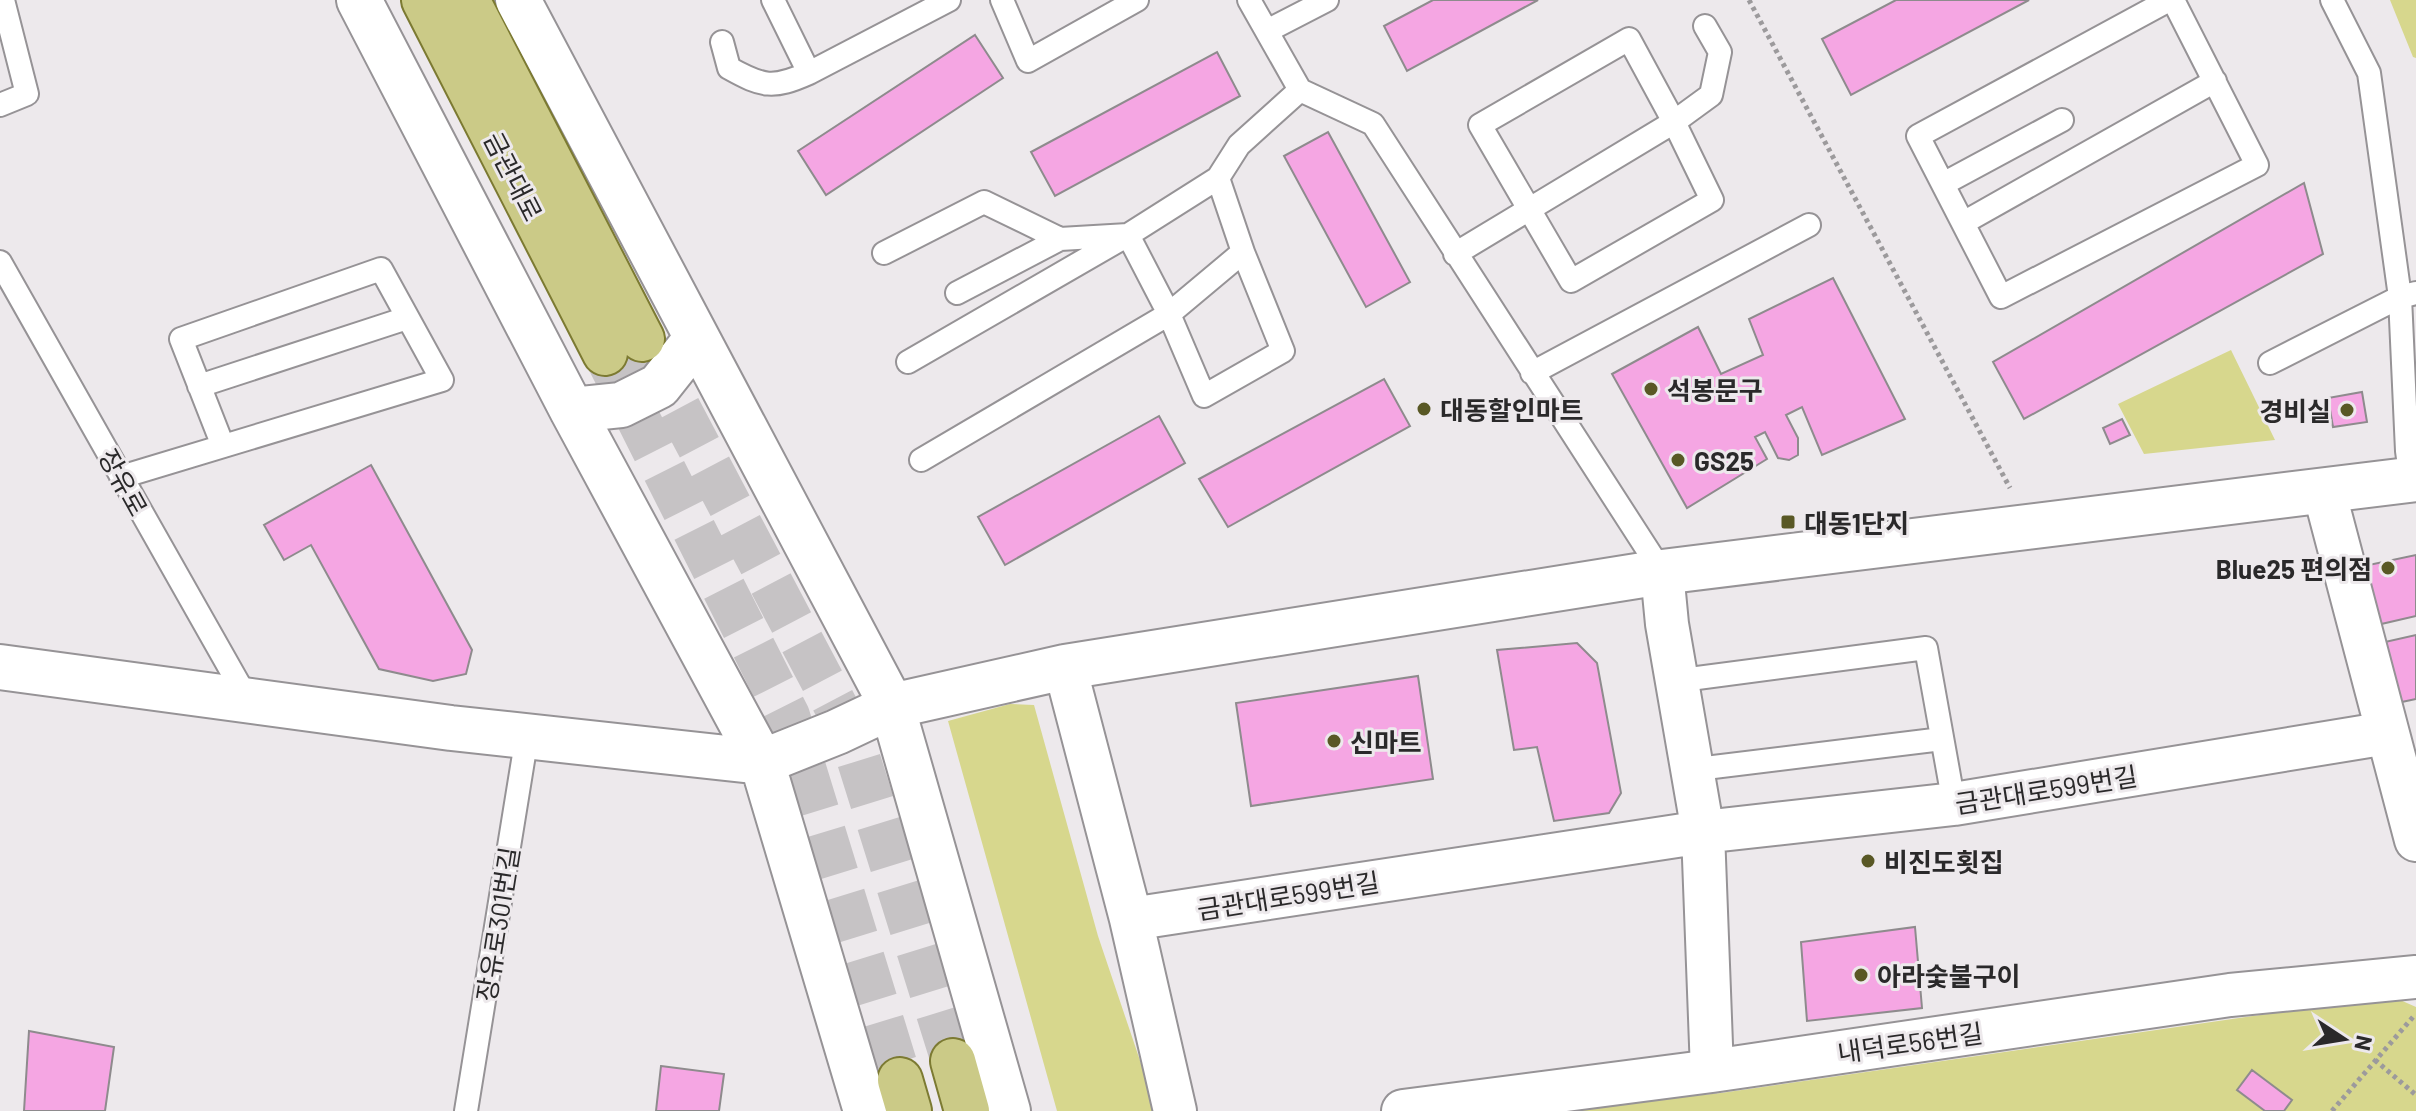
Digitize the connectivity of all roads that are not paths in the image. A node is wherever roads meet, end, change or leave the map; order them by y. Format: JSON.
{"nodes":[{"id":1,"x":3,"y":0,"type":"edge"},
{"id":2,"x":359,"y":0,"type":"edge"},
{"id":3,"x":424,"y":0,"type":"edge"},
{"id":4,"x":467,"y":0,"type":"edge"},
{"id":5,"x":518,"y":0,"type":"edge"},
{"id":6,"x":773,"y":0,"type":"edge"},
{"id":7,"x":949,"y":0,"type":"edge"},
{"id":8,"x":1002,"y":0,"type":"edge"},
{"id":9,"x":1137,"y":0,"type":"edge"},
{"id":10,"x":1249,"y":0,"type":"edge"},
{"id":11,"x":1327,"y":0,"type":"edge"},
{"id":12,"x":2171,"y":0,"type":"edge"},
{"id":13,"x":2332,"y":0,"type":"edge"},
{"id":14,"x":1705,"y":26,"type":"dead end"},
{"id":15,"x":1267,"y":31,"type":"junction"},
{"id":16,"x":722,"y":42,"type":"dead end"},
{"id":17,"x":809,"y":73,"type":"junction"},
{"id":18,"x":2215,"y":81,"type":"junction"},
{"id":19,"x":1300,"y":90,"type":"junction"},
{"id":20,"x":0,"y":105,"type":"edge"},
{"id":21,"x":2062,"y":120,"type":"dead end"},
{"id":22,"x":1674,"y":122,"type":"junction"},
{"id":23,"x":1218,"y":178,"type":"junction"},
{"id":24,"x":1943,"y":184,"type":"junction"},
{"id":25,"x":1528,"y":210,"type":"junction"},
{"id":26,"x":1963,"y":223,"type":"junction"},
{"id":27,"x":1809,"y":225,"type":"dead end"},
{"id":28,"x":1128,"y":235,"type":"junction"},
{"id":29,"x":1060,"y":239,"type":"junction"},
{"id":30,"x":1243,"y":252,"type":"junction"},
{"id":31,"x":884,"y":253,"type":"dead end"},
{"id":32,"x":1455,"y":254,"type":"junction"},
{"id":33,"x":0,"y":262,"type":"edge"},
{"id":34,"x":957,"y":293,"type":"dead end"},
{"id":35,"x":2408,"y":295,"type":"edge"},
{"id":36,"x":1169,"y":314,"type":"junction"},
{"id":37,"x":407,"y":318,"type":"junction"},
{"id":38,"x":697,"y":338,"type":"junction"},
{"id":39,"x":908,"y":362,"type":"dead end"},
{"id":40,"x":2270,"y":363,"type":"dead end"},
{"id":41,"x":1532,"y":373,"type":"junction"},
{"id":42,"x":199,"y":386,"type":"junction"},
{"id":43,"x":572,"y":410,"type":"junction"},
{"id":44,"x":223,"y":446,"type":"junction"},
{"id":45,"x":921,"y":460,"type":"dead end"},
{"id":46,"x":121,"y":477,"type":"junction"},
{"id":47,"x":2413,"y":480,"type":"edge"},
{"id":48,"x":2324,"y":491,"type":"junction"},
{"id":49,"x":1662,"y":572,"type":"junction"},
{"id":50,"x":0,"y":667,"type":"edge"},
{"id":51,"x":1065,"y":667,"type":"junction"},
{"id":52,"x":1682,"y":680,"type":"dead end"},
{"id":53,"x":249,"y":702,"type":"junction"},
{"id":54,"x":892,"y":706,"type":"junction"},
{"id":55,"x":2387,"y":733,"type":"junction"},
{"id":56,"x":527,"y":736,"type":"junction"},
{"id":57,"x":1942,"y":739,"type":"junction"},
{"id":58,"x":762,"y":762,"type":"junction"},
{"id":59,"x":1697,"y":769,"type":"dead end"},
{"id":60,"x":1954,"y":804,"type":"junction"},
{"id":61,"x":1703,"y":832,"type":"junction"},
{"id":62,"x":2416,"y":840,"type":"edge"},
{"id":63,"x":1131,"y":919,"type":"junction"},
{"id":64,"x":2416,"y":977,"type":"edge"},
{"id":65,"x":953,"y":1061,"type":"tunnel mouth"},
{"id":66,"x":1712,"y":1071,"type":"junction"},
{"id":67,"x":466,"y":1111,"type":"edge"},
{"id":68,"x":866,"y":1111,"type":"edge"},
{"id":69,"x":967,"y":1111,"type":"edge"},
{"id":70,"x":1008,"y":1111,"type":"edge"},
{"id":71,"x":1175,"y":1111,"type":"edge"},
{"id":72,"x":1403,"y":1111,"type":"edge"}],
"edges":[{"from":1,"to":20,"type":"lane"},
{"from":2,"to":43,"type":"main road"},
{"from":3,"to":4,"type":"main road","name":"금관대로"},
{"from":5,"to":38,"type":"main road"},
{"from":6,"to":17,"type":"lane"},
{"from":7,"to":17,"type":"lane"},
{"from":8,"to":9,"type":"lane"},
{"from":10,"to":15,"type":"lane"},
{"from":11,"to":15,"type":"lane"},
{"from":12,"to":18,"type":"lane"},
{"from":12,"to":24,"type":"lane"},
{"from":13,"to":35,"type":"lane"},
{"from":14,"to":22,"type":"lane"},
{"from":15,"to":19,"type":"lane"},
{"from":16,"to":17,"type":"lane"},
{"from":18,"to":26,"type":"lane"},
{"from":18,"to":26,"type":"lane"},
{"from":19,"to":23,"type":"lane"},
{"from":19,"to":32,"type":"lane"},
{"from":21,"to":24,"type":"lane"},
{"from":22,"to":25,"type":"lane"},
{"from":22,"to":25,"type":"lane"},
{"from":22,"to":25,"type":"lane"},
{"from":23,"to":28,"type":"lane"},
{"from":23,"to":30,"type":"lane"},
{"from":24,"to":26,"type":"lane"},
{"from":25,"to":32,"type":"lane"},
{"from":27,"to":41,"type":"lane"},
{"from":28,"to":29,"type":"lane"},
{"from":28,"to":36,"type":"lane"},
{"from":28,"to":39,"type":"lane"},
{"from":29,"to":31,"type":"lane"},
{"from":29,"to":34,"type":"lane"},
{"from":30,"to":36,"type":"lane"},
{"from":30,"to":36,"type":"lane"},
{"from":32,"to":41,"type":"lane"},
{"from":33,"to":46,"type":"lane","name":"장유로"},
{"from":35,"to":40,"type":"lane"},
{"from":35,"to":47,"type":"lane"},
{"from":36,"to":45,"type":"lane"},
{"from":37,"to":42,"type":"lane"},
{"from":37,"to":42,"type":"lane"},
{"from":37,"to":44,"type":"lane"},
{"from":38,"to":43,"type":"main road"},
{"from":38,"to":54,"type":"main road"},
{"from":41,"to":49,"type":"lane"},
{"from":42,"to":44,"type":"lane"},
{"from":43,"to":58,"type":"main road"},
{"from":44,"to":46,"type":"lane"},
{"from":46,"to":53,"type":"lane","name":"장유로"},
{"from":47,"to":48,"type":"main road"},
{"from":48,"to":49,"type":"main road"},
{"from":48,"to":55,"type":"street"},
{"from":49,"to":51,"type":"main road"},
{"from":49,"to":61,"type":"street"},
{"from":50,"to":53,"type":"main road"},
{"from":51,"to":54,"type":"main road"},
{"from":51,"to":63,"type":"street"},
{"from":52,"to":57,"type":"lane"},
{"from":53,"to":56,"type":"main road"},
{"from":54,"to":58,"type":"main road"},
{"from":54,"to":70,"type":"main road"},
{"from":55,"to":60,"type":"street","name":"금관대로599번길"},
{"from":55,"to":62,"type":"street"},
{"from":56,"to":58,"type":"main road"},
{"from":56,"to":67,"type":"lane","name":"장유로301번길"},
{"from":57,"to":59,"type":"lane"},
{"from":57,"to":60,"type":"lane"},
{"from":58,"to":68,"type":"main road"},
{"from":60,"to":61,"type":"street","name":"금관대로599번길"},
{"from":61,"to":63,"type":"street","name":"금관대로599번길"},
{"from":61,"to":66,"type":"street"},
{"from":63,"to":71,"type":"street"},
{"from":64,"to":66,"type":"street","name":"내덕로56번길"},
{"from":65,"to":69,"type":"main road"},
{"from":66,"to":72,"type":"street","name":"내덕로56번길"}]}
